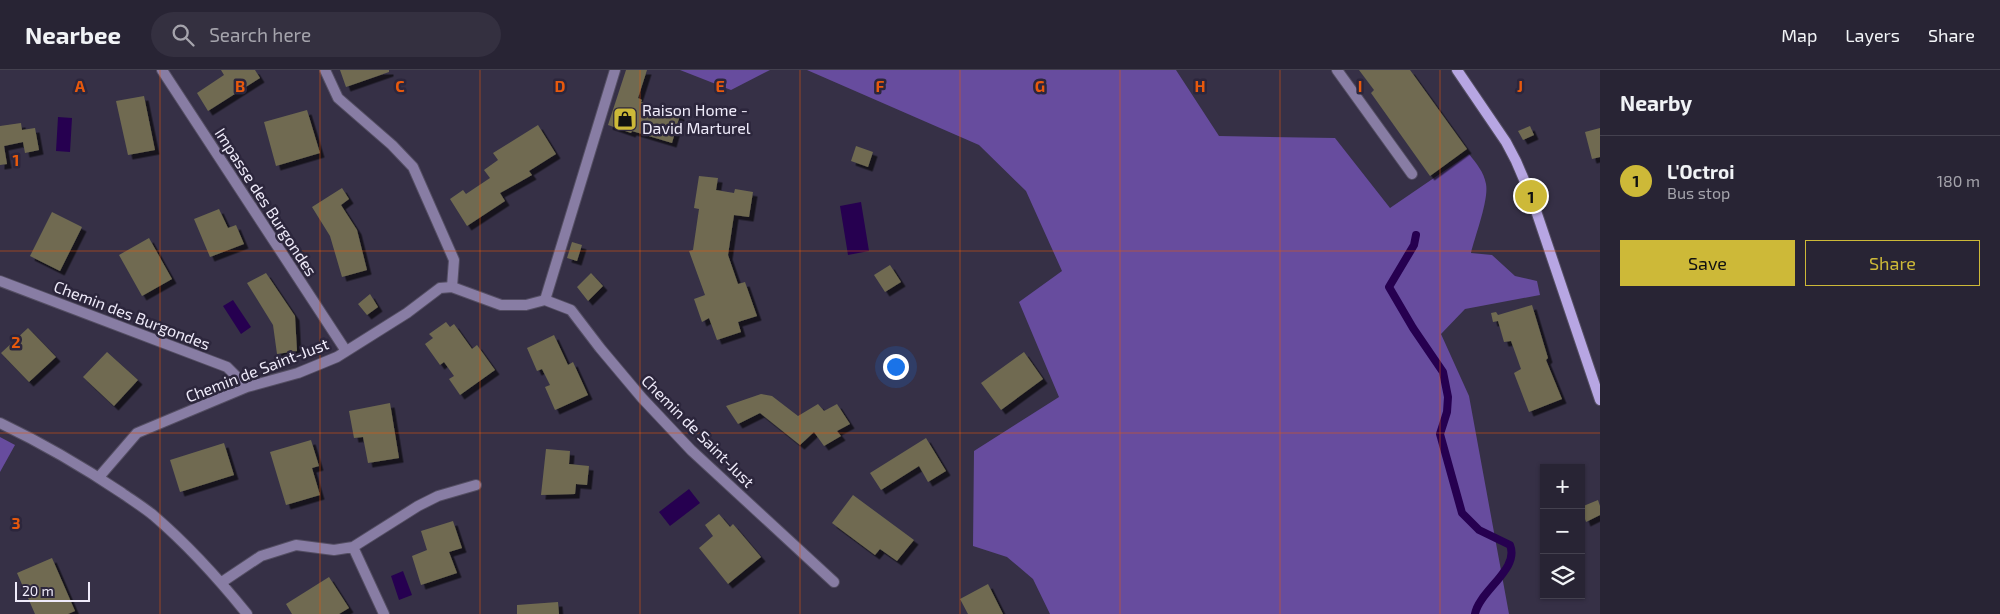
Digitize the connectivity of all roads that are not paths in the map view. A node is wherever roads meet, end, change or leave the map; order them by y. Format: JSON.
{"nodes":[{"id":1,"x":162,"y":70,"type":"edge"},
{"id":2,"x":325,"y":70,"type":"edge"},
{"id":3,"x":615,"y":70,"type":"edge"},
{"id":4,"x":1337,"y":70,"type":"edge"},
{"id":5,"x":1457,"y":70,"type":"edge"},
{"id":6,"x":1412,"y":174,"type":"dead end"},
{"id":7,"x":0,"y":280,"type":"edge"},
{"id":8,"x":452,"y":287,"type":"junction"},
{"id":9,"x":545,"y":300,"type":"junction"},
{"id":10,"x":346,"y":351,"type":"junction"},
{"id":11,"x":247,"y":387,"type":"junction"},
{"id":12,"x":1600,"y":400,"type":"edge"},
{"id":13,"x":0,"y":423,"type":"edge"},
{"id":14,"x":99,"y":477,"type":"junction"},
{"id":15,"x":476,"y":485,"type":"dead end"},
{"id":16,"x":354,"y":547,"type":"junction"},
{"id":17,"x":222,"y":582,"type":"junction"},
{"id":18,"x":834,"y":582,"type":"dead end"},
{"id":19,"x":247,"y":614,"type":"edge"},
{"id":20,"x":384,"y":614,"type":"edge"}],
"edges":[{"from":1,"to":10,"type":"street","name":"Impasse des Burgondes"},
{"from":2,"to":8,"type":"street"},
{"from":3,"to":9,"type":"street"},
{"from":4,"to":6,"type":"street"},
{"from":5,"to":12,"type":"main road"},
{"from":7,"to":11,"type":"street","name":"Chemin des Burgondes"},
{"from":8,"to":9,"type":"street"},
{"from":8,"to":10,"type":"street","name":"Chemin de Saint-Just"},
{"from":9,"to":18,"type":"street","name":"Chemin de Saint-Just"},
{"from":10,"to":11,"type":"street","name":"Chemin de Saint-Just"},
{"from":11,"to":14,"type":"street","name":"Chemin de Saint-Just"},
{"from":13,"to":14,"type":"street"},
{"from":14,"to":17,"type":"street"},
{"from":15,"to":16,"type":"street"},
{"from":16,"to":17,"type":"street"},
{"from":16,"to":20,"type":"street"},
{"from":17,"to":19,"type":"street"}]}
